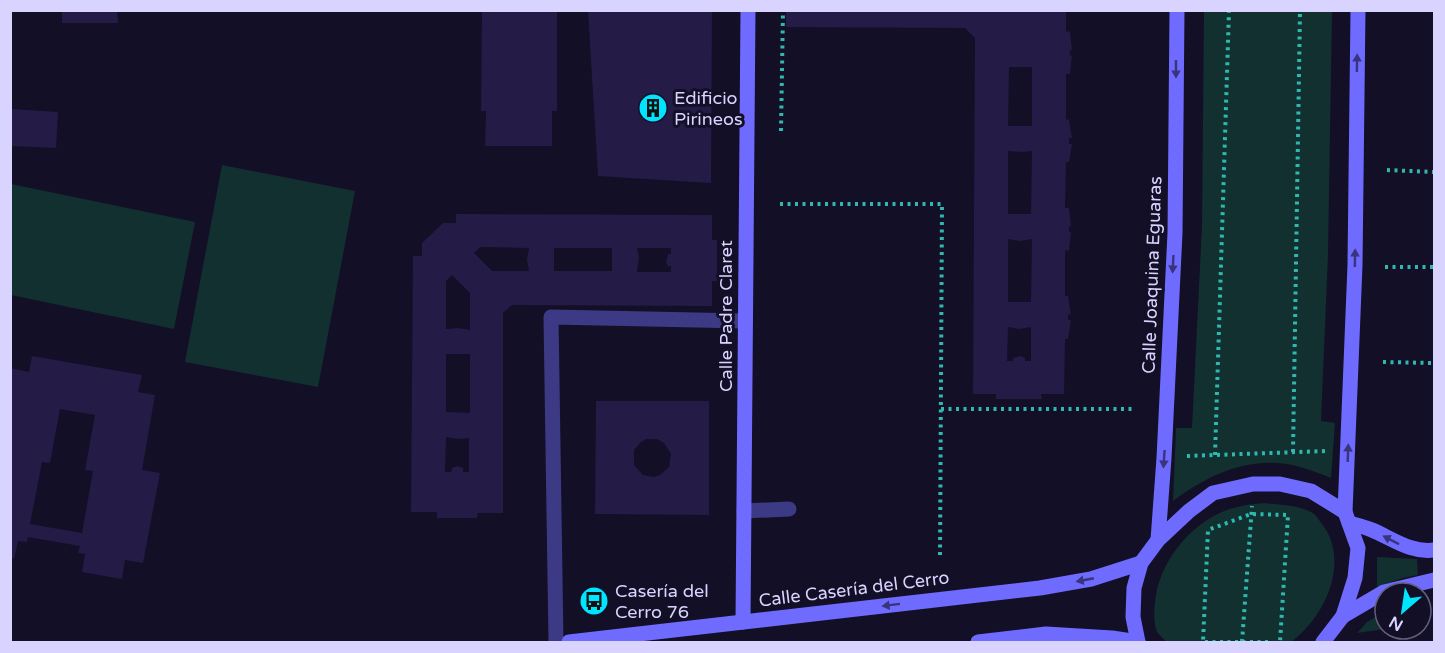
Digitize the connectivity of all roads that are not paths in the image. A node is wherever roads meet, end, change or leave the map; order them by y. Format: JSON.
{"nodes":[{"id":1,"x":748,"y":10,"type":"edge"},
{"id":2,"x":1177,"y":10,"type":"edge"},
{"id":3,"x":1358,"y":10,"type":"edge"},
{"id":4,"x":745,"y":321,"type":"junction"},
{"id":5,"x":789,"y":509,"type":"dead end"},
{"id":6,"x":744,"y":511,"type":"junction"},
{"id":7,"x":1347,"y":517,"type":"junction"},
{"id":8,"x":1158,"y":540,"type":"junction"},
{"id":9,"x":1434,"y":550,"type":"edge"},
{"id":10,"x":1141,"y":563,"type":"junction"},
{"id":11,"x":1434,"y":580,"type":"edge"},
{"id":12,"x":1343,"y":616,"type":"junction"},
{"id":13,"x":743,"y":622,"type":"junction"},
{"id":14,"x":1329,"y":639,"type":"edge"},
{"id":15,"x":556,"y":642,"type":"edge"},
{"id":16,"x":569,"y":642,"type":"edge"},
{"id":17,"x":978,"y":642,"type":"edge"},
{"id":18,"x":1138,"y":642,"type":"edge"}],
"edges":[{"from":1,"to":4,"type":"main road","name":"Calle Padre Claret"},
{"from":2,"to":8,"type":"main road","name":"Calle Joaquina Eguaras","one_way":true},
{"from":7,"to":3,"type":"main road","one_way":true},
{"from":4,"to":6,"type":"main road","name":"Calle Padre Claret"},
{"from":4,"to":15,"type":"street"},
{"from":5,"to":6,"type":"street"},
{"from":6,"to":13,"type":"main road","name":"Calle Padre Claret"},
{"from":7,"to":8,"type":"main road"},
{"from":9,"to":7,"type":"main road","one_way":true},
{"from":7,"to":12,"type":"main road"},
{"from":8,"to":10,"type":"main road"},
{"from":10,"to":13,"type":"main road","name":"Calle Casería del Cerro","one_way":true},
{"from":10,"to":18,"type":"main road"},
{"from":11,"to":12,"type":"main road"},
{"from":12,"to":14,"type":"main road"},
{"from":13,"to":16,"type":"main road","name":"Calle Casería del Cerro"},
{"from":17,"to":18,"type":"main road"}]}
